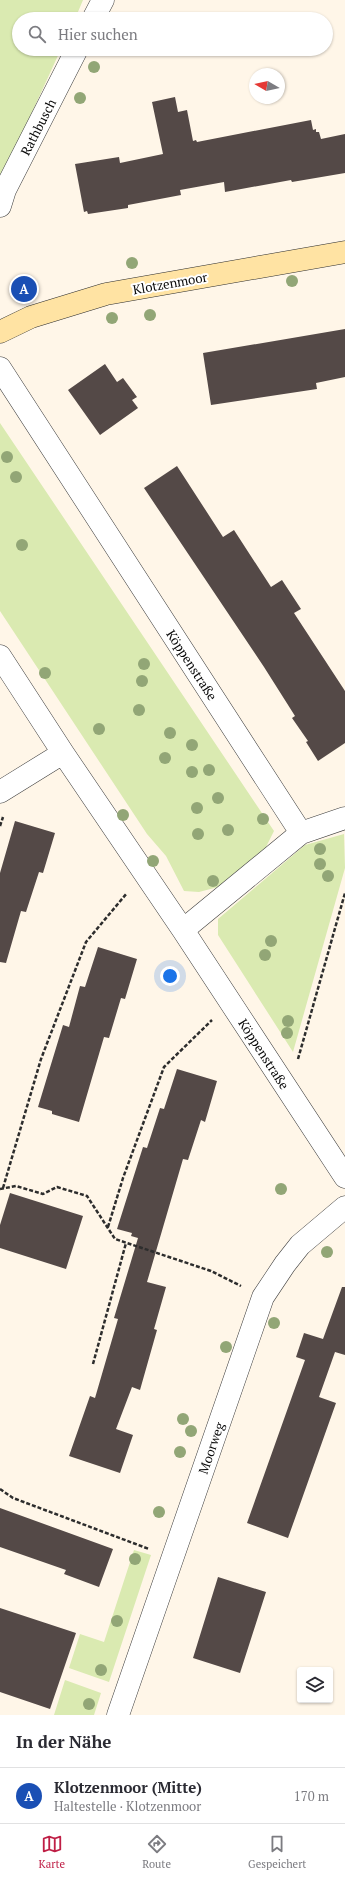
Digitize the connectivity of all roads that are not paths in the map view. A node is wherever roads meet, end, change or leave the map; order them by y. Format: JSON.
{"nodes":[{"id":1,"x":103,"y":0,"type":"edge"},
{"id":2,"x":97,"y":12,"type":"edge"},
{"id":3,"x":74,"y":56,"type":"edge"},
{"id":4,"x":0,"y":206,"type":"edge"},
{"id":5,"x":345,"y":252,"type":"edge"},
{"id":6,"x":0,"y":332,"type":"edge"},
{"id":7,"x":0,"y":368,"type":"edge"},
{"id":8,"x":0,"y":656,"type":"edge"},
{"id":9,"x":63,"y":753,"type":"junction"},
{"id":10,"x":0,"y":792,"type":"edge"},
{"id":11,"x":345,"y":818,"type":"edge"},
{"id":12,"x":301,"y":833,"type":"junction"},
{"id":13,"x":184,"y":930,"type":"junction"},
{"id":14,"x":345,"y":1177,"type":"edge"},
{"id":15,"x":345,"y":1207,"type":"edge"},
{"id":16,"x":118,"y":1715,"type":"edge"}],
"edges":[{"from":1,"to":2,"type":"street"},
{"from":3,"to":4,"type":"street","name":"Rathbusch"},
{"from":5,"to":6,"type":"street","name":"Klotzenmoor"},
{"from":7,"to":12,"type":"street","name":"Köppenstraße"},
{"from":8,"to":9,"type":"street","name":"Köppenstraße"},
{"from":9,"to":10,"type":"street"},
{"from":9,"to":13,"type":"street","name":"Köppenstraße"},
{"from":11,"to":12,"type":"street"},
{"from":12,"to":13,"type":"street"},
{"from":13,"to":14,"type":"street","name":"Köppenstraße"},
{"from":15,"to":16,"type":"street","name":"Moorweg"}]}
